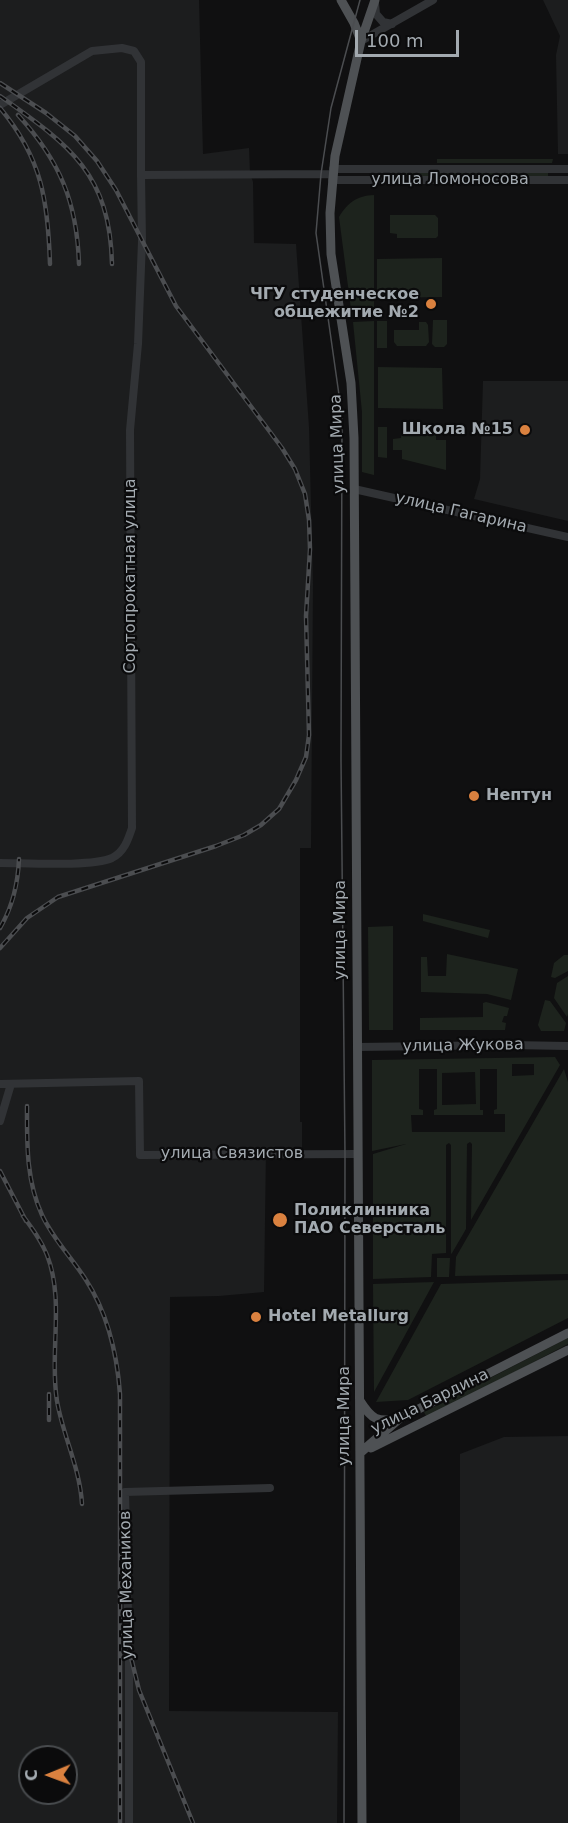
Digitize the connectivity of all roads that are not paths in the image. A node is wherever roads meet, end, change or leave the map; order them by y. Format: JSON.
{"nodes":[{"id":1,"x":341,"y":0,"type":"edge"},
{"id":2,"x":352,"y":0,"type":"edge"},
{"id":3,"x":375,"y":0,"type":"edge"},
{"id":4,"x":433,"y":0,"type":"edge"},
{"id":5,"x":350,"y":16,"type":"junction"},
{"id":6,"x":392,"y":24,"type":"junction"},
{"id":7,"x":360,"y":41,"type":"junction"},
{"id":8,"x":0,"y":105,"type":"edge"},
{"id":9,"x":551,"y":169,"type":"junction"},
{"id":10,"x":568,"y":169,"type":"edge"},
{"id":11,"x":332,"y":174,"type":"junction"},
{"id":12,"x":141,"y":175,"type":"junction"},
{"id":13,"x":551,"y":180,"type":"junction"},
{"id":14,"x":568,"y":180,"type":"edge"},
{"id":15,"x":354,"y":489,"type":"junction"},
{"id":16,"x":568,"y":537,"type":"edge"},
{"id":17,"x":0,"y":863,"type":"edge"},
{"id":18,"x":568,"y":1046,"type":"edge"},
{"id":19,"x":357,"y":1047,"type":"junction"},
{"id":20,"x":0,"y":1084,"type":"edge"},
{"id":21,"x":11,"y":1084,"type":"junction"},
{"id":22,"x":0,"y":1121,"type":"edge"},
{"id":23,"x":358,"y":1154,"type":"junction"},
{"id":24,"x":568,"y":1333,"type":"edge"},
{"id":25,"x":568,"y":1350,"type":"edge"},
{"id":26,"x":483,"y":1376,"type":"junction"},
{"id":27,"x":490,"y":1389,"type":"junction"},
{"id":28,"x":360,"y":1400,"type":"junction"},
{"id":29,"x":399,"y":1419,"type":"junction"},
{"id":30,"x":360,"y":1453,"type":"junction"},
{"id":31,"x":270,"y":1488,"type":"dead end"},
{"id":32,"x":129,"y":1823,"type":"edge"},
{"id":33,"x":362,"y":1823,"type":"edge"}],
"edges":[{"from":1,"to":5,"type":"main road"},
{"from":2,"to":5,"type":"main road"},
{"from":3,"to":6,"type":"street"},
{"from":3,"to":7,"type":"main road","name":"улица Мира"},
{"from":4,"to":6,"type":"street"},
{"from":5,"to":7,"type":"main road"},
{"from":6,"to":7,"type":"street"},
{"from":7,"to":11,"type":"main road","name":"улица Мира"},
{"from":8,"to":12,"type":"street","name":"Сортопрокатная улица"},
{"from":9,"to":10,"type":"street","name":"улица Ломоносова"},
{"from":9,"to":11,"type":"street","name":"улица Ломоносова"},
{"from":9,"to":13,"type":"street"},
{"from":11,"to":12,"type":"street"},
{"from":11,"to":13,"type":"street","name":"улица Ломоносова"},
{"from":11,"to":15,"type":"main road","name":"улица Мира"},
{"from":12,"to":17,"type":"street","name":"Сортопрокатная улица"},
{"from":13,"to":14,"type":"street","name":"улица Ломоносова"},
{"from":15,"to":16,"type":"street","name":"улица Гагарина"},
{"from":15,"to":19,"type":"main road","name":"улица Мира"},
{"from":18,"to":19,"type":"street","name":"улица Жукова"},
{"from":19,"to":23,"type":"main road","name":"улица Мира"},
{"from":20,"to":21,"type":"street","name":"улица Связистов"},
{"from":21,"to":22,"type":"street"},
{"from":21,"to":23,"type":"street","name":"улица Связистов"},
{"from":23,"to":28,"type":"main road","name":"улица Мира"},
{"from":24,"to":26,"type":"main road","name":"улица Бардина"},
{"from":25,"to":27,"type":"main road","name":"улица Бардина"},
{"from":26,"to":27,"type":"main road"},
{"from":26,"to":29,"type":"main road","name":"улица Бардина"},
{"from":27,"to":30,"type":"main road","name":"улица Бардина"},
{"from":28,"to":29,"type":"main road"},
{"from":28,"to":30,"type":"main road","name":"улица Мира"},
{"from":29,"to":30,"type":"main road","name":"улица Бардина"},
{"from":30,"to":33,"type":"main road","name":"улица Мира"},
{"from":31,"to":32,"type":"street","name":"улица Механиков"}]}
